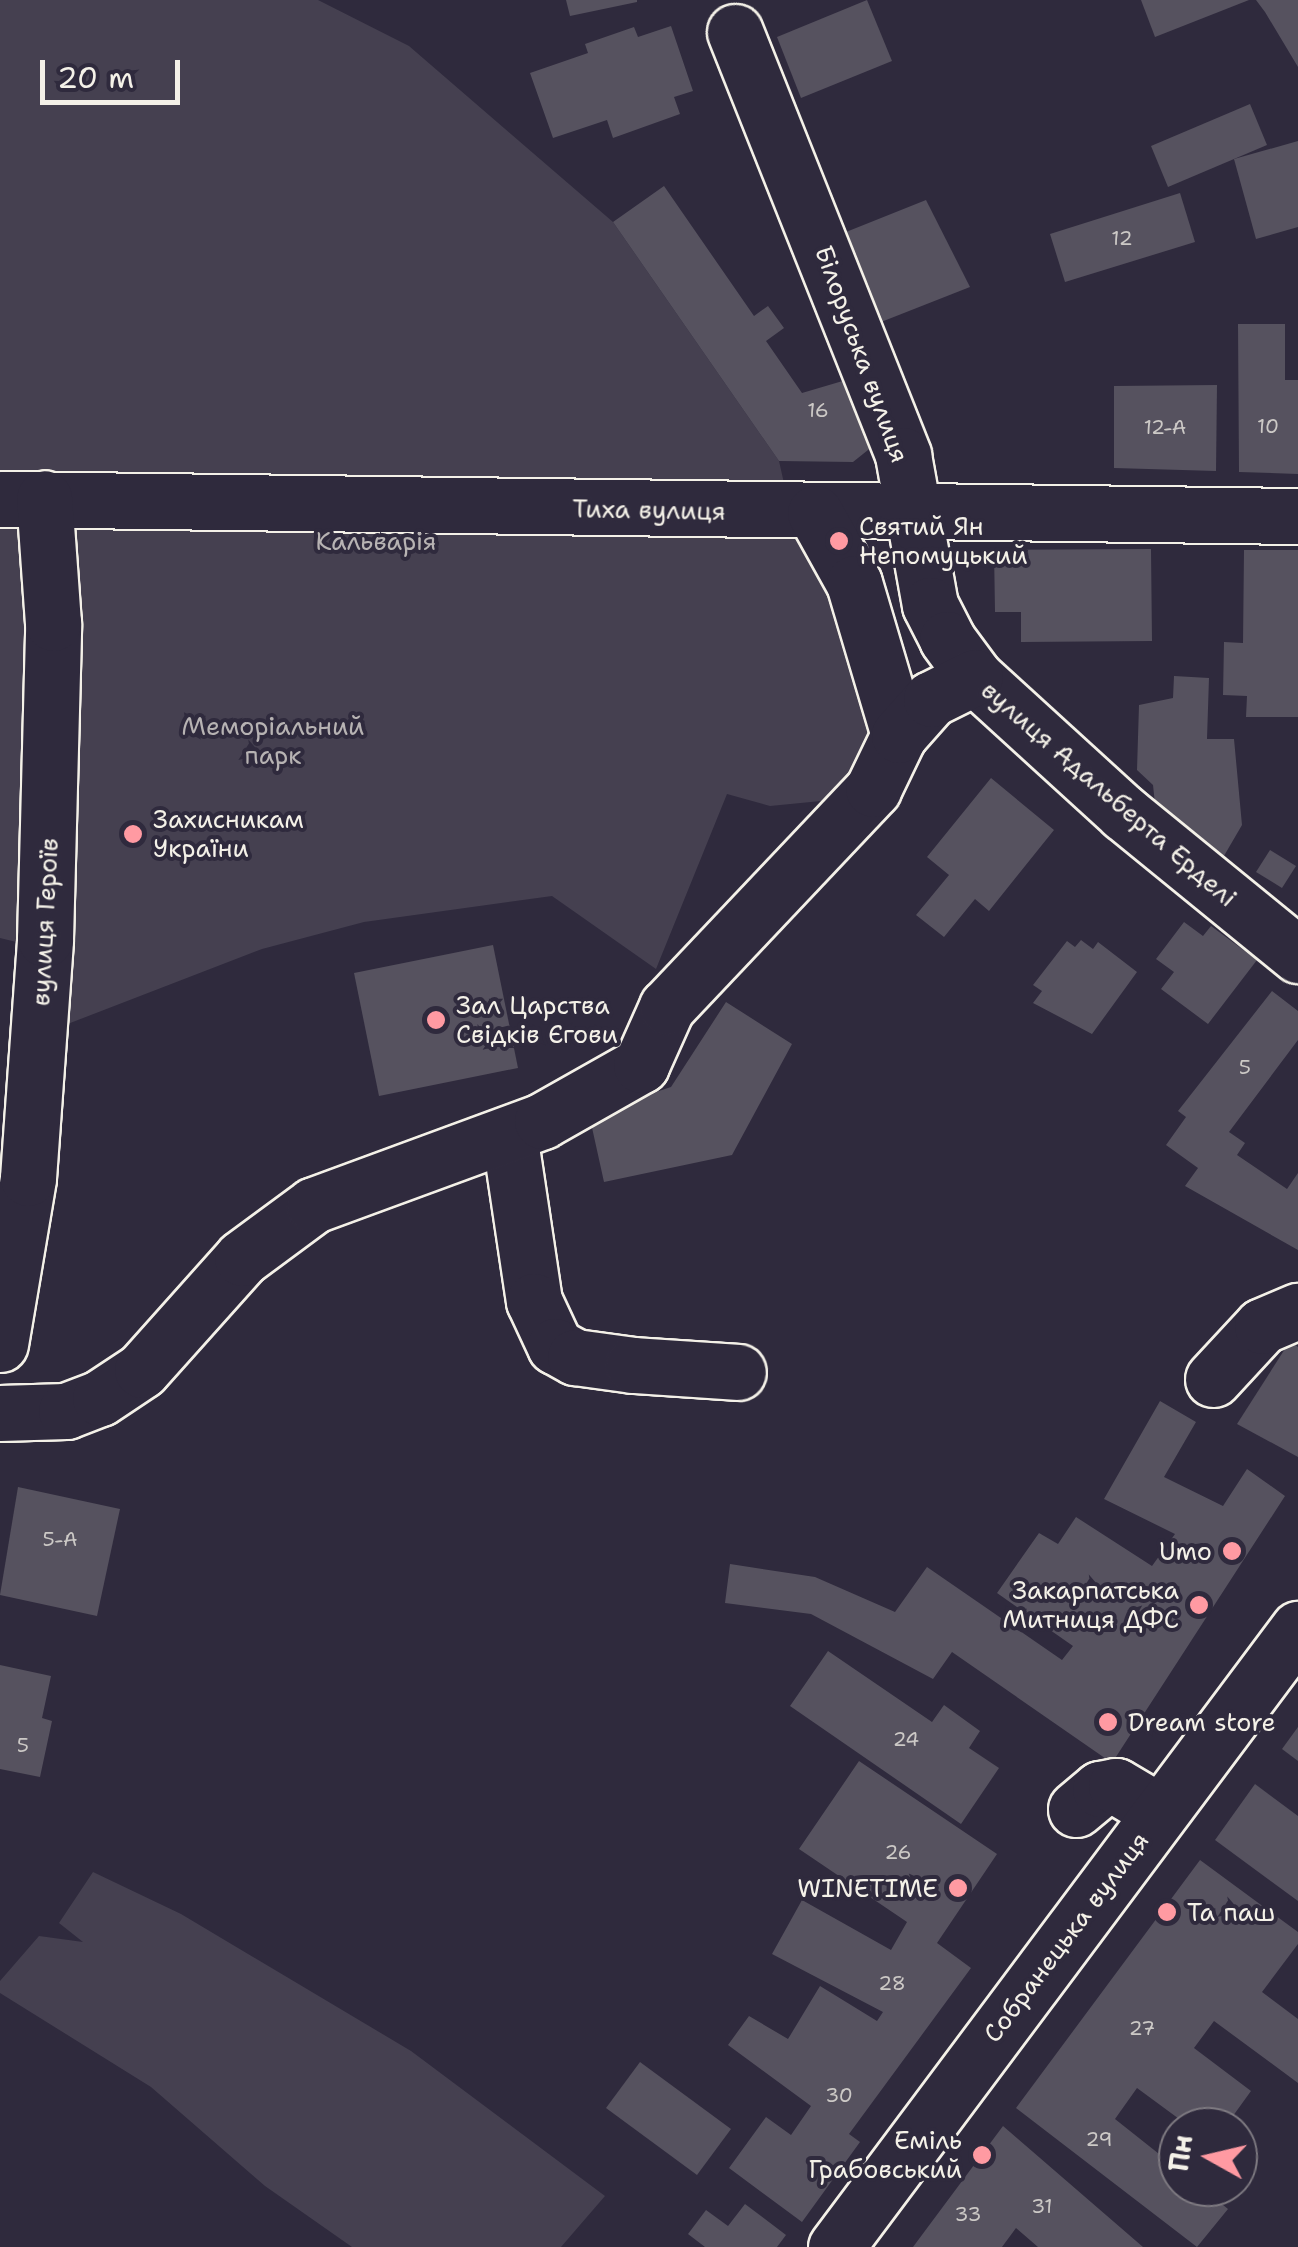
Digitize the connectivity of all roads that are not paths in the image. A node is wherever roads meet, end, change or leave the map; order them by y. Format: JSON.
{"nodes":[{"id":1,"x":735,"y":32,"type":"dead end"},
{"id":2,"x":22,"y":498,"type":"edge"},
{"id":3,"x":815,"y":513,"type":"junction"},
{"id":4,"x":914,"y":516,"type":"junction"},
{"id":5,"x":1298,"y":516,"type":"edge"},
{"id":6,"x":975,"y":678,"type":"junction"},
{"id":7,"x":899,"y":735,"type":"junction"},
{"id":8,"x":1298,"y":955,"type":"edge"},
{"id":9,"x":509,"y":1134,"type":"junction"},
{"id":10,"x":1298,"y":1311,"type":"edge"},
{"id":11,"x":0,"y":1344,"type":"edge"},
{"id":12,"x":738,"y":1372,"type":"dead end"},
{"id":13,"x":1212,"y":1379,"type":"dead end"},
{"id":14,"x":0,"y":1413,"type":"edge"},
{"id":15,"x":1298,"y":1628,"type":"edge"},
{"id":16,"x":1076,"y":1809,"type":"dead end"},
{"id":17,"x":1160,"y":1812,"type":"junction"},
{"id":18,"x":836,"y":2247,"type":"edge"}],
"edges":[{"from":1,"to":4,"type":"street","name":"Білоруська вулиця"},
{"from":2,"to":3,"type":"street","name":"Тиха вулиця"},
{"from":2,"to":11,"type":"street","name":"вулиця Героїв"},
{"from":3,"to":4,"type":"street","name":"Тиха вулиця"},
{"from":3,"to":7,"type":"street"},
{"from":4,"to":5,"type":"street","name":"Тиха вулиця"},
{"from":4,"to":6,"type":"street","name":"Білоруська вулиця"},
{"from":6,"to":7,"type":"street","name":"вулиця Адальберта Ерделі"},
{"from":6,"to":8,"type":"street","name":"вулиця Адальберта Ерделі"},
{"from":7,"to":9,"type":"street","name":"вулиця Адальберта Ерделі"},
{"from":9,"to":12,"type":"street"},
{"from":9,"to":14,"type":"street","name":"вулиця Адальберта Ерделі"},
{"from":10,"to":13,"type":"street"},
{"from":15,"to":17,"type":"street","name":"Собранецька вулиця"},
{"from":16,"to":17,"type":"street"},
{"from":17,"to":18,"type":"street","name":"Собранецька вулиця"}]}
